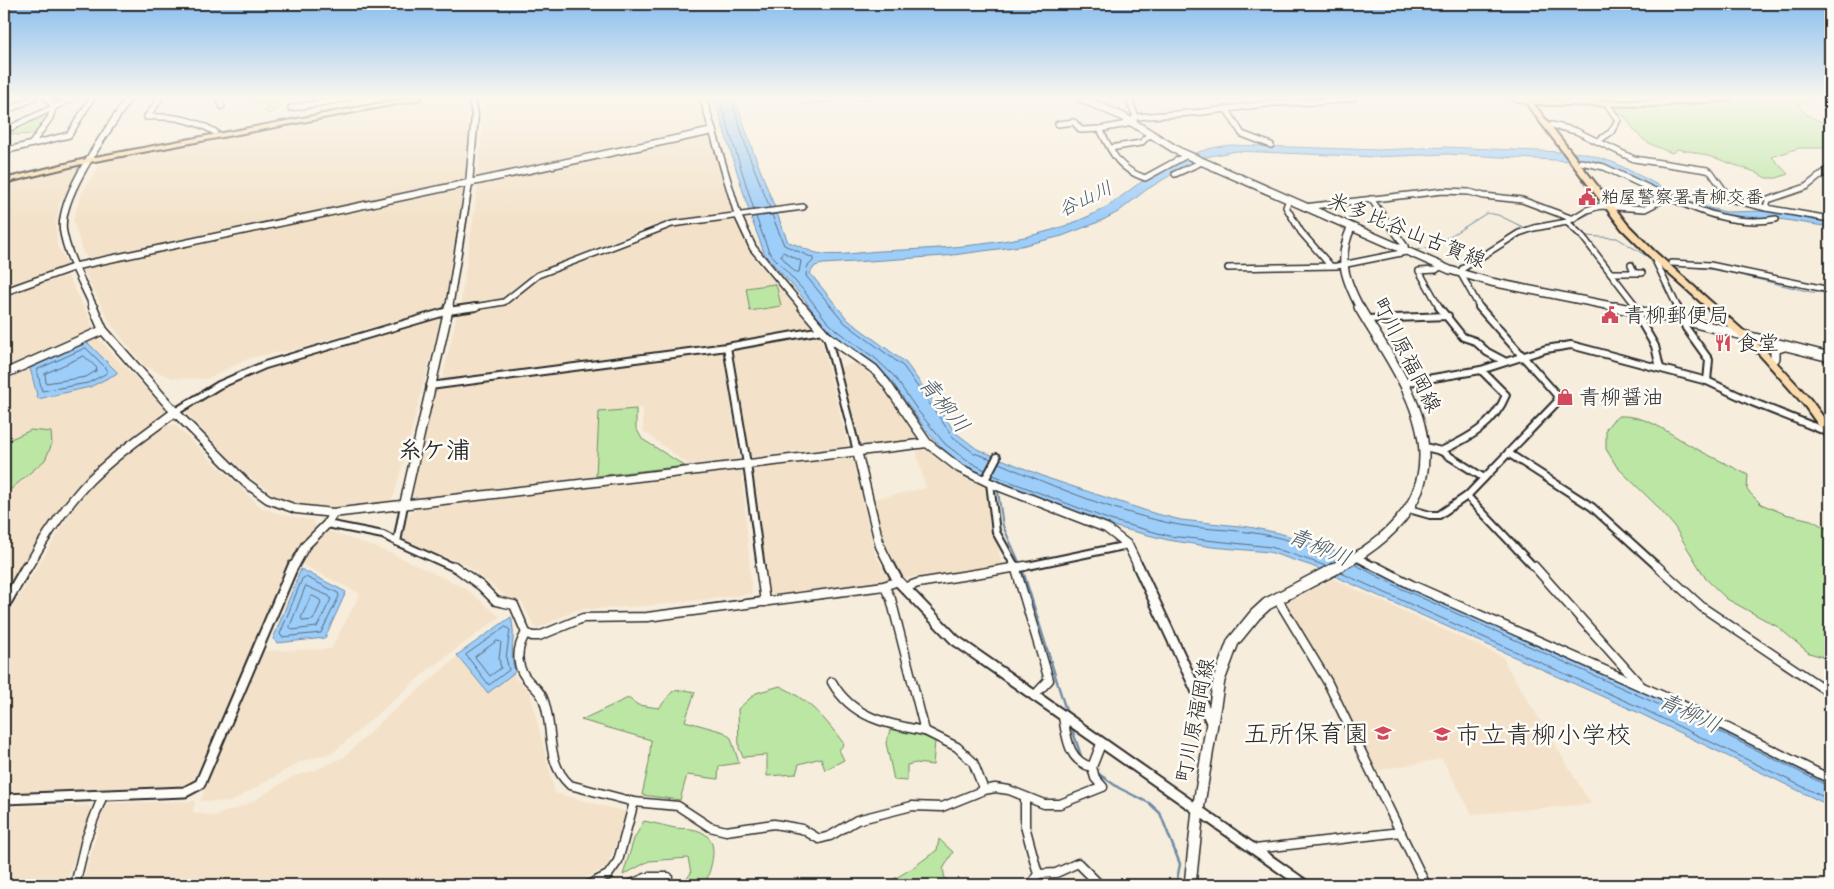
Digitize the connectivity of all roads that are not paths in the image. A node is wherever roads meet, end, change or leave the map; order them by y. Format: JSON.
{"nodes":[{"id":1,"x":35,"y":139,"type":"edge"},
{"id":2,"x":48,"y":139,"type":"edge"},
{"id":3,"x":103,"y":139,"type":"edge"},
{"id":4,"x":178,"y":139,"type":"edge"},
{"id":5,"x":189,"y":139,"type":"edge"},
{"id":6,"x":473,"y":139,"type":"edge"},
{"id":7,"x":678,"y":139,"type":"edge"},
{"id":8,"x":715,"y":139,"type":"edge"},
{"id":9,"x":1106,"y":139,"type":"edge"},
{"id":10,"x":1145,"y":139,"type":"edge"},
{"id":11,"x":1160,"y":139,"type":"edge"},
{"id":12,"x":1258,"y":139,"type":"edge"},
{"id":13,"x":1560,"y":139,"type":"edge"},
{"id":14,"x":1562,"y":139,"type":"edge"},
{"id":15,"x":1595,"y":139,"type":"edge"},
{"id":16,"x":1598,"y":141,"type":"joint"},
{"id":17,"x":32,"y":143,"type":"junction"},
{"id":18,"x":1271,"y":144,"type":"dead end"},
{"id":19,"x":1110,"y":148,"type":"junction"},
{"id":20,"x":4,"y":150,"type":"edge"},
{"id":21,"x":1187,"y":155,"type":"junction"},
{"id":22,"x":92,"y":157,"type":"junction"},
{"id":23,"x":1574,"y":157,"type":"junction"},
{"id":24,"x":1202,"y":162,"type":"junction"},
{"id":25,"x":1830,"y":168,"type":"edge"},
{"id":26,"x":1175,"y":174,"type":"dead end"},
{"id":27,"x":4,"y":176,"type":"edge"},
{"id":28,"x":4,"y":181,"type":"edge"},
{"id":29,"x":469,"y":184,"type":"junction"},
{"id":30,"x":1668,"y":197,"type":"junction"},
{"id":31,"x":1371,"y":199,"type":"junction"},
{"id":32,"x":1290,"y":200,"type":"junction"},
{"id":33,"x":1611,"y":206,"type":"junction"},
{"id":34,"x":803,"y":207,"type":"dead end"},
{"id":35,"x":1304,"y":207,"type":"junction"},
{"id":36,"x":1766,"y":208,"type":"junction"},
{"id":37,"x":741,"y":216,"type":"junction"},
{"id":38,"x":1776,"y":219,"type":"dead end"},
{"id":39,"x":1830,"y":219,"type":"edge"},
{"id":40,"x":1570,"y":221,"type":"junction"},
{"id":41,"x":1351,"y":228,"type":"junction"},
{"id":42,"x":1406,"y":252,"type":"junction"},
{"id":43,"x":1651,"y":253,"type":"junction"},
{"id":44,"x":1329,"y":264,"type":"junction"},
{"id":45,"x":1344,"y":264,"type":"junction"},
{"id":46,"x":1671,"y":264,"type":"junction"},
{"id":47,"x":1631,"y":265,"type":"dead end"},
{"id":48,"x":76,"y":266,"type":"junction"},
{"id":49,"x":1440,"y":267,"type":"junction"},
{"id":50,"x":1228,"y":268,"type":"dead end"},
{"id":51,"x":1634,"y":272,"type":"junction"},
{"id":52,"x":1642,"y":272,"type":"dead end"},
{"id":53,"x":1461,"y":274,"type":"junction"},
{"id":54,"x":1611,"y":274,"type":"junction"},
{"id":55,"x":1830,"y":290,"type":"edge"},
{"id":56,"x":4,"y":292,"type":"edge"},
{"id":57,"x":1636,"y":310,"type":"junction"},
{"id":58,"x":448,"y":311,"type":"junction"},
{"id":59,"x":1448,"y":316,"type":"junction"},
{"id":60,"x":1723,"y":317,"type":"junction"},
{"id":61,"x":1367,"y":319,"type":"junction"},
{"id":62,"x":1683,"y":320,"type":"junction"},
{"id":63,"x":1707,"y":326,"type":"junction"},
{"id":64,"x":103,"y":330,"type":"junction"},
{"id":65,"x":825,"y":333,"type":"junction"},
{"id":66,"x":1742,"y":335,"type":"junction"},
{"id":67,"x":1755,"y":339,"type":"junction"},
{"id":68,"x":1784,"y":346,"type":"junction"},
{"id":69,"x":727,"y":347,"type":"junction"},
{"id":70,"x":1522,"y":356,"type":"junction"},
{"id":71,"x":1830,"y":357,"type":"edge"},
{"id":72,"x":1775,"y":358,"type":"junction"},
{"id":73,"x":1504,"y":362,"type":"junction"},
{"id":74,"x":1660,"y":368,"type":"junction"},
{"id":75,"x":1481,"y":370,"type":"junction"},
{"id":76,"x":4,"y":374,"type":"edge"},
{"id":77,"x":1707,"y":380,"type":"junction"},
{"id":78,"x":1403,"y":383,"type":"junction"},
{"id":79,"x":430,"y":386,"type":"junction"},
{"id":80,"x":175,"y":412,"type":"junction"},
{"id":81,"x":1830,"y":421,"type":"edge"},
{"id":82,"x":1830,"y":433,"type":"edge"},
{"id":83,"x":927,"y":442,"type":"junction"},
{"id":84,"x":1425,"y":447,"type":"junction"},
{"id":85,"x":1441,"y":451,"type":"junction"},
{"id":86,"x":857,"y":452,"type":"junction"},
{"id":87,"x":1508,"y":453,"type":"junction"},
{"id":88,"x":997,"y":457,"type":"dead end"},
{"id":89,"x":747,"y":464,"type":"junction"},
{"id":90,"x":1484,"y":478,"type":"junction"},
{"id":91,"x":987,"y":479,"type":"junction"},
{"id":92,"x":1467,"y":496,"type":"junction"},
{"id":93,"x":404,"y":505,"type":"junction"},
{"id":94,"x":1410,"y":509,"type":"junction"},
{"id":95,"x":333,"y":513,"type":"junction"},
{"id":96,"x":327,"y":524,"type":"junction"},
{"id":97,"x":397,"y":542,"type":"junction"},
{"id":98,"x":1128,"y":545,"type":"junction"},
{"id":99,"x":1354,"y":558,"type":"junction"},
{"id":100,"x":1016,"y":568,"type":"junction"},
{"id":101,"x":898,"y":581,"type":"junction"},
{"id":102,"x":884,"y":586,"type":"junction"},
{"id":103,"x":904,"y":588,"type":"junction"},
{"id":104,"x":1277,"y":598,"type":"junction"},
{"id":105,"x":765,"y":602,"type":"junction"},
{"id":106,"x":4,"y":606,"type":"edge"},
{"id":107,"x":526,"y":633,"type":"junction"},
{"id":108,"x":832,"y":682,"type":"dead end"},
{"id":109,"x":1644,"y":689,"type":"junction"},
{"id":110,"x":1830,"y":693,"type":"edge"},
{"id":111,"x":1034,"y":696,"type":"junction"},
{"id":112,"x":1063,"y":717,"type":"junction"},
{"id":113,"x":1211,"y":722,"type":"junction"},
{"id":114,"x":924,"y":731,"type":"junction"},
{"id":115,"x":1101,"y":744,"type":"junction"},
{"id":116,"x":1092,"y":767,"type":"junction"},
{"id":117,"x":1830,"y":779,"type":"edge"},
{"id":118,"x":984,"y":790,"type":"junction"},
{"id":119,"x":103,"y":796,"type":"junction"},
{"id":120,"x":1025,"y":798,"type":"junction"},
{"id":121,"x":4,"y":799,"type":"edge"},
{"id":122,"x":634,"y":802,"type":"junction"},
{"id":123,"x":1198,"y":810,"type":"junction"},
{"id":124,"x":1400,"y":832,"type":"junction"},
{"id":125,"x":1255,"y":849,"type":"junction"},
{"id":126,"x":1038,"y":874,"type":"junction"},
{"id":127,"x":668,"y":877,"type":"dead end"},
{"id":128,"x":75,"y":885,"type":"edge"},
{"id":129,"x":588,"y":885,"type":"edge"},
{"id":130,"x":629,"y":885,"type":"edge"},
{"id":131,"x":1031,"y":885,"type":"edge"},
{"id":132,"x":1100,"y":885,"type":"edge"},
{"id":133,"x":1190,"y":885,"type":"edge"},
{"id":134,"x":1305,"y":885,"type":"edge"},
{"id":135,"x":1426,"y":885,"type":"edge"}],
"edges":[{"from":1,"to":17,"type":"street"},
{"from":2,"to":17,"type":"street"},
{"from":3,"to":22,"type":"street"},
{"from":4,"to":22,"type":"main road"},
{"from":5,"to":22,"type":"main road"},
{"from":6,"to":29,"type":"street"},
{"from":7,"to":29,"type":"street"},
{"from":8,"to":37,"type":"street"},
{"from":9,"to":19,"type":"street"},
{"from":10,"to":19,"type":"street"},
{"from":11,"to":21,"type":"main road","name":"米多比谷山古賀線"},
{"from":12,"to":18,"type":"street"},
{"from":13,"to":23,"type":"main road"},
{"from":14,"to":23,"type":"main road"},
{"from":15,"to":16,"type":"street"},
{"from":16,"to":36,"type":"street"},
{"from":17,"to":20,"type":"street"},
{"from":19,"to":21,"type":"street"},
{"from":21,"to":24,"type":"main road","name":"米多比谷山古賀線"},
{"from":22,"to":27,"type":"main road"},
{"from":22,"to":28,"type":"main road"},
{"from":22,"to":48,"type":"street"},
{"from":23,"to":30,"type":"street"},
{"from":23,"to":33,"type":"main road"},
{"from":24,"to":26,"type":"street"},
{"from":24,"to":32,"type":"main road","name":"米多比谷山古賀線"},
{"from":25,"to":36,"type":"street"},
{"from":29,"to":48,"type":"street"},
{"from":29,"to":58,"type":"street"},
{"from":30,"to":33,"type":"street"},
{"from":30,"to":38,"type":"street"},
{"from":31,"to":35,"type":"street"},
{"from":31,"to":40,"type":"street"},
{"from":31,"to":42,"type":"street"},
{"from":32,"to":35,"type":"main road","name":"米多比谷山古賀線"},
{"from":32,"to":44,"type":"street"},
{"from":33,"to":40,"type":"street"},
{"from":33,"to":43,"type":"main road"},
{"from":33,"to":46,"type":"main road"},
{"from":34,"to":37,"type":"street"},
{"from":35,"to":41,"type":"main road","name":"米多比谷山古賀線"},
{"from":36,"to":39,"type":"street"},
{"from":37,"to":58,"type":"street"},
{"from":37,"to":65,"type":"street"},
{"from":40,"to":53,"type":"street"},
{"from":40,"to":54,"type":"street"},
{"from":41,"to":42,"type":"main road","name":"米多比谷山古賀線"},
{"from":41,"to":45,"type":"main road","name":"町川原福岡線"},
{"from":42,"to":45,"type":"street"},
{"from":42,"to":49,"type":"main road","name":"米多比谷山古賀線"},
{"from":43,"to":60,"type":"main road"},
{"from":43,"to":62,"type":"street"},
{"from":44,"to":45,"type":"street"},
{"from":44,"to":50,"type":"street"},
{"from":45,"to":61,"type":"main road","name":"町川原福岡線"},
{"from":46,"to":55,"type":"street"},
{"from":46,"to":67,"type":"main road"},
{"from":47,"to":51,"type":"street"},
{"from":48,"to":56,"type":"street"},
{"from":48,"to":64,"type":"street"},
{"from":49,"to":53,"type":"main road","name":"米多比谷山古賀線"},
{"from":49,"to":59,"type":"street"},
{"from":51,"to":52,"type":"street"},
{"from":51,"to":54,"type":"street"},
{"from":53,"to":57,"type":"main road","name":"米多比谷山古賀線"},
{"from":53,"to":70,"type":"street"},
{"from":54,"to":57,"type":"street"},
{"from":57,"to":62,"type":"main road","name":"米多比谷山古賀線"},
{"from":57,"to":74,"type":"street"},
{"from":58,"to":79,"type":"street"},
{"from":58,"to":80,"type":"street"},
{"from":59,"to":61,"type":"street"},
{"from":59,"to":73,"type":"street"},
{"from":60,"to":63,"type":"main road"},
{"from":60,"to":66,"type":"main road"},
{"from":61,"to":78,"type":"main road","name":"町川原福岡線"},
{"from":62,"to":63,"type":"main road","name":"米多比谷山古賀線"},
{"from":62,"to":77,"type":"street"},
{"from":63,"to":66,"type":"main road","name":"米多比谷山古賀線"},
{"from":64,"to":76,"type":"street"},
{"from":64,"to":80,"type":"street"},
{"from":65,"to":69,"type":"street"},
{"from":65,"to":83,"type":"street"},
{"from":65,"to":86,"type":"street"},
{"from":66,"to":67,"type":"main road","name":"米多比谷山古賀線"},
{"from":66,"to":82,"type":"main road"},
{"from":67,"to":68,"type":"main road","name":"米多比谷山古賀線"},
{"from":67,"to":72,"type":"main road"},
{"from":68,"to":71,"type":"main road","name":"米多比谷山古賀線"},
{"from":68,"to":72,"type":"main road"},
{"from":69,"to":79,"type":"street"},
{"from":69,"to":89,"type":"street"},
{"from":70,"to":73,"type":"street"},
{"from":70,"to":74,"type":"street"},
{"from":70,"to":87,"type":"street"},
{"from":72,"to":81,"type":"main road"},
{"from":73,"to":75,"type":"street"},
{"from":74,"to":77,"type":"street"},
{"from":75,"to":78,"type":"street"},
{"from":75,"to":85,"type":"street"},
{"from":77,"to":82,"type":"street"},
{"from":78,"to":84,"type":"main road","name":"町川原福岡線"},
{"from":79,"to":93,"type":"street"},
{"from":80,"to":95,"type":"street"},
{"from":80,"to":106,"type":"street"},
{"from":83,"to":86,"type":"street"},
{"from":83,"to":91,"type":"street"},
{"from":84,"to":85,"type":"street"},
{"from":84,"to":94,"type":"main road","name":"町川原福岡線"},
{"from":85,"to":90,"type":"street"},
{"from":86,"to":89,"type":"street"},
{"from":86,"to":101,"type":"street"},
{"from":87,"to":90,"type":"street"},
{"from":87,"to":110,"type":"street"},
{"from":88,"to":91,"type":"street"},
{"from":89,"to":93,"type":"street"},
{"from":89,"to":105,"type":"street"},
{"from":90,"to":92,"type":"street"},
{"from":91,"to":98,"type":"street"},
{"from":91,"to":100,"type":"street"},
{"from":92,"to":94,"type":"street"},
{"from":92,"to":109,"type":"street"},
{"from":93,"to":95,"type":"street"},
{"from":93,"to":97,"type":"street"},
{"from":94,"to":99,"type":"main road","name":"町川原福岡線"},
{"from":95,"to":96,"type":"street"},
{"from":96,"to":97,"type":"street"},
{"from":96,"to":119,"type":"street"},
{"from":97,"to":107,"type":"street"},
{"from":98,"to":100,"type":"street"},
{"from":98,"to":113,"type":"street"},
{"from":99,"to":104,"type":"main road","name":"町川原福岡線"},
{"from":99,"to":109,"type":"street"},
{"from":100,"to":103,"type":"street"},
{"from":100,"to":111,"type":"street"},
{"from":101,"to":102,"type":"street"},
{"from":101,"to":103,"type":"street"},
{"from":102,"to":105,"type":"street"},
{"from":102,"to":114,"type":"street"},
{"from":103,"to":111,"type":"street"},
{"from":104,"to":113,"type":"main road","name":"町川原福岡線"},
{"from":104,"to":124,"type":"street"},
{"from":105,"to":107,"type":"street"},
{"from":107,"to":122,"type":"street"},
{"from":108,"to":114,"type":"street"},
{"from":109,"to":117,"type":"street"},
{"from":111,"to":112,"type":"street"},
{"from":112,"to":115,"type":"street"},
{"from":112,"to":116,"type":"street"},
{"from":113,"to":123,"type":"main road","name":"町川原福岡線"},
{"from":114,"to":118,"type":"street"},
{"from":115,"to":116,"type":"street"},
{"from":115,"to":123,"type":"street"},
{"from":116,"to":120,"type":"street"},
{"from":118,"to":120,"type":"street"},
{"from":118,"to":122,"type":"street"},
{"from":119,"to":121,"type":"street"},
{"from":119,"to":128,"type":"street"},
{"from":120,"to":126,"type":"street"},
{"from":122,"to":129,"type":"street"},
{"from":123,"to":125,"type":"street"},
{"from":123,"to":133,"type":"main road","name":"町川原福岡線"},
{"from":124,"to":125,"type":"street"},
{"from":124,"to":135,"type":"street"},
{"from":125,"to":134,"type":"street"},
{"from":126,"to":131,"type":"street"},
{"from":126,"to":132,"type":"street"},
{"from":127,"to":130,"type":"street"}]}
